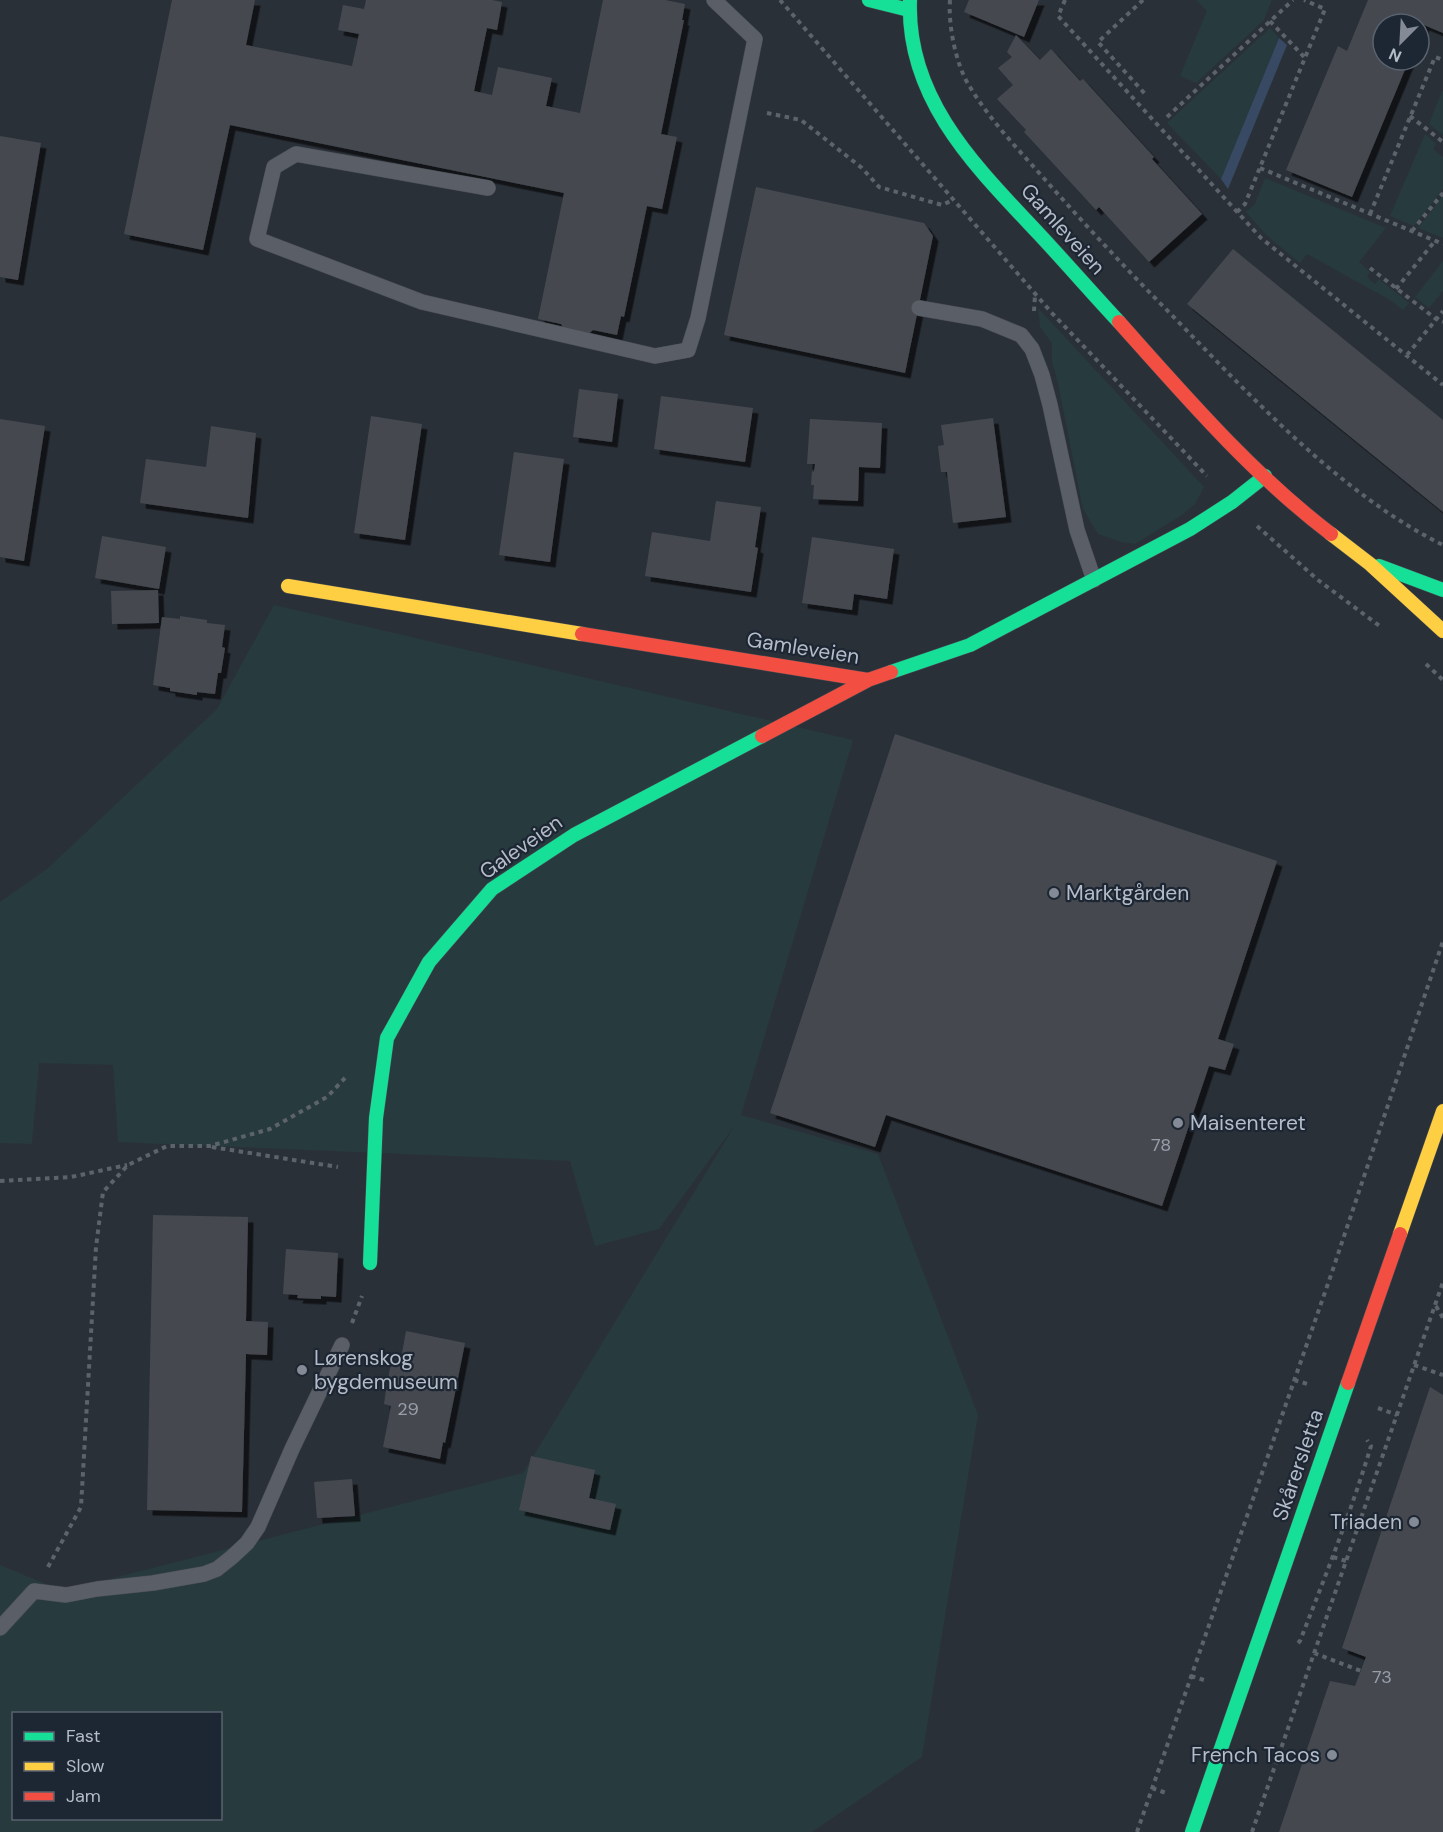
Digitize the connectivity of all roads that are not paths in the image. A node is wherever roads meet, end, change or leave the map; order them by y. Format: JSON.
{"nodes":[{"id":1,"x":714,"y":0,"type":"edge"},
{"id":2,"x":869,"y":0,"type":"edge"},
{"id":3,"x":910,"y":5,"type":"edge"},
{"id":4,"x":488,"y":188,"type":"dead end"},
{"id":5,"x":919,"y":308,"type":"dead end"},
{"id":6,"x":1265,"y":476,"type":"junction"},
{"id":7,"x":1369,"y":563,"type":"junction"},
{"id":8,"x":1094,"y":580,"type":"junction"},
{"id":9,"x":288,"y":586,"type":"dead end"},
{"id":10,"x":1443,"y":590,"type":"edge"},
{"id":11,"x":1443,"y":631,"type":"edge"},
{"id":12,"x":868,"y":680,"type":"junction"},
{"id":13,"x":1443,"y":1111,"type":"edge"},
{"id":14,"x":370,"y":1263,"type":"road end"},
{"id":15,"x":342,"y":1345,"type":"road end"},
{"id":16,"x":0,"y":1628,"type":"edge"},
{"id":17,"x":1192,"y":1832,"type":"edge"}],
"edges":[{"from":1,"to":4,"type":"lane"},
{"from":2,"to":3,"type":"street","name":"Gamleveien"},
{"from":3,"to":6,"type":"street","name":"Gamleveien"},
{"from":5,"to":8,"type":"lane"},
{"from":6,"to":7,"type":"street","name":"Gamleveien"},
{"from":6,"to":8,"type":"street","name":"Gamleveien"},
{"from":7,"to":10,"type":"street","name":"Gamleveien"},
{"from":7,"to":11,"type":"street","name":"Gamleveien"},
{"from":8,"to":12,"type":"street","name":"Gamleveien"},
{"from":9,"to":12,"type":"street","name":"Gamleveien"},
{"from":12,"to":14,"type":"street","name":"Galeveien"},
{"from":13,"to":17,"type":"street","name":"Skårersletta"},
{"from":15,"to":16,"type":"lane"}]}
